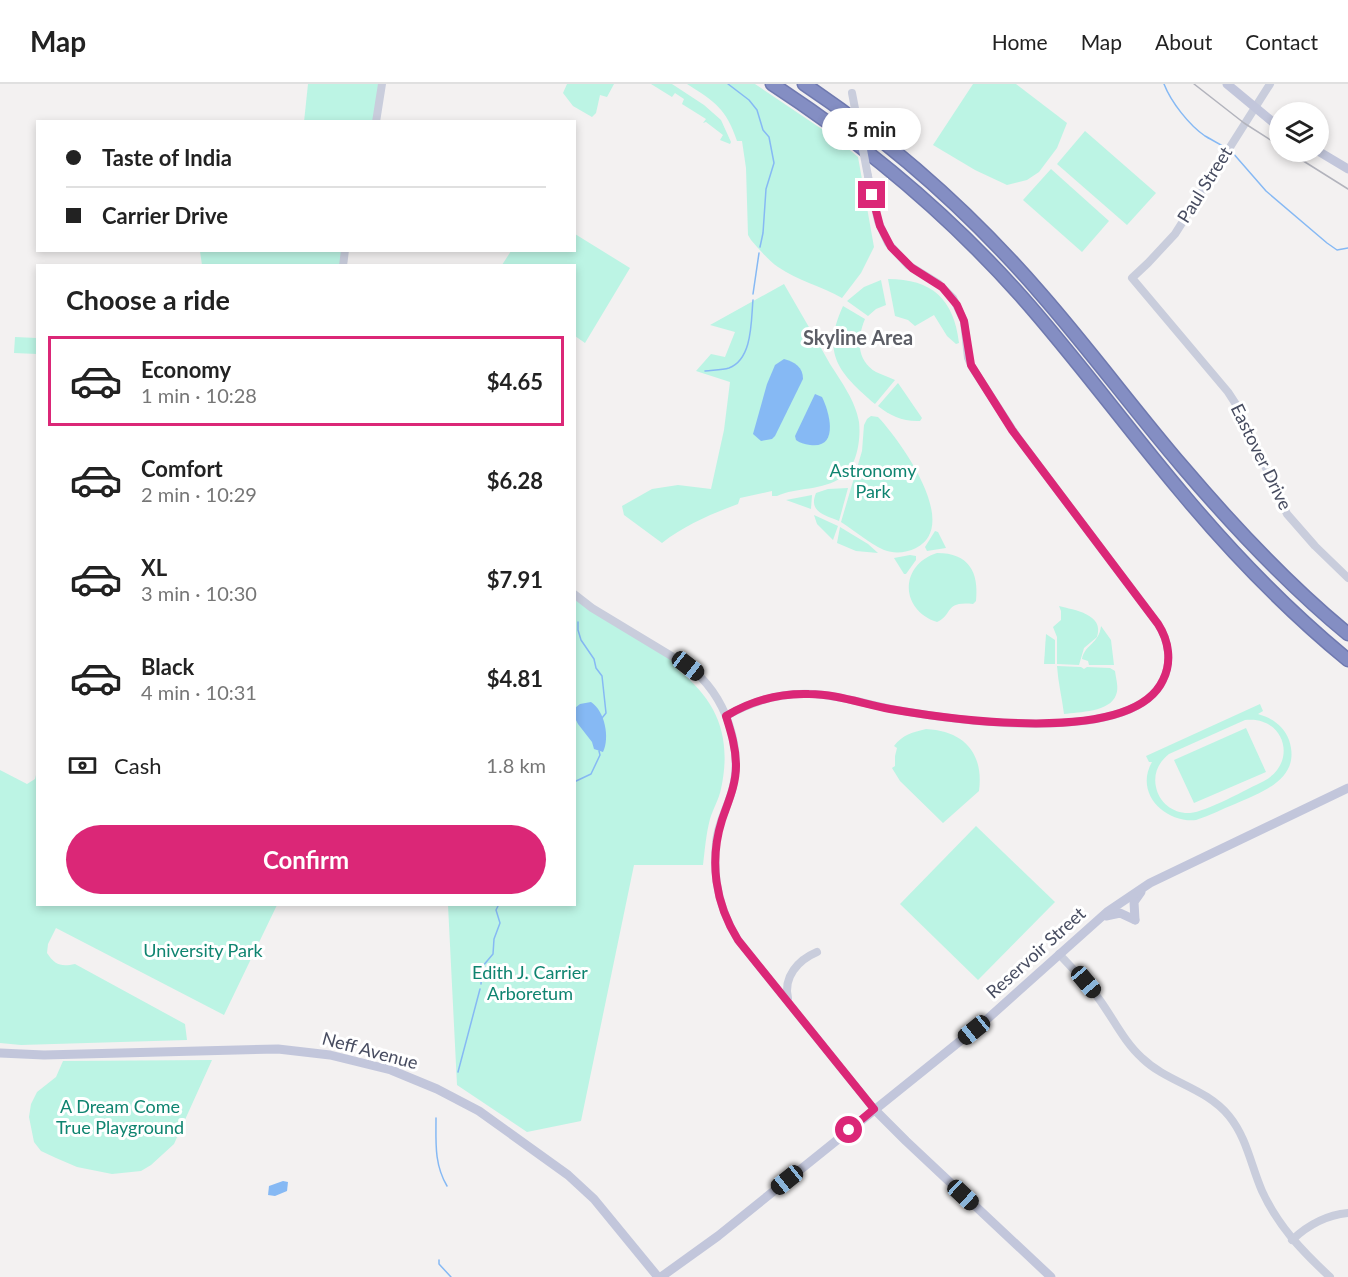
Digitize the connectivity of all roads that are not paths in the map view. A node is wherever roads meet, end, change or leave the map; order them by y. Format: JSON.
{"nodes":[{"id":1,"x":382,"y":84,"type":"edge"},
{"id":2,"x":772,"y":84,"type":"edge"},
{"id":3,"x":804,"y":84,"type":"edge"},
{"id":4,"x":1227,"y":84,"type":"edge"},
{"id":5,"x":1270,"y":84,"type":"edge"},
{"id":6,"x":851,"y":88,"type":"edge"},
{"id":7,"x":1254,"y":108,"type":"junction"},
{"id":8,"x":376,"y":120,"type":"edge"},
{"id":9,"x":1269,"y":120,"type":"edge"},
{"id":10,"x":1329,"y":158,"type":"edge"},
{"id":11,"x":1348,"y":169,"type":"edge"},
{"id":12,"x":1132,"y":278,"type":"joint"},
{"id":13,"x":1348,"y":578,"type":"edge"},
{"id":14,"x":576,"y":596,"type":"edge"},
{"id":15,"x":1348,"y":634,"type":"edge"},
{"id":16,"x":1348,"y":660,"type":"edge"},
{"id":17,"x":726,"y":716,"type":"junction"},
{"id":18,"x":1348,"y":788,"type":"edge"},
{"id":19,"x":1148,"y":885,"type":"junction"},
{"id":20,"x":1096,"y":921,"type":"junction"},
{"id":21,"x":817,"y":952,"type":"dead end"},
{"id":22,"x":1059,"y":954,"type":"junction"},
{"id":23,"x":789,"y":1002,"type":"junction"},
{"id":24,"x":0,"y":1053,"type":"edge"},
{"id":25,"x":874,"y":1109,"type":"junction"},
{"id":26,"x":1348,"y":1213,"type":"edge"},
{"id":27,"x":1292,"y":1240,"type":"junction"},
{"id":28,"x":659,"y":1277,"type":"edge"},
{"id":29,"x":1051,"y":1277,"type":"edge"},
{"id":30,"x":1330,"y":1277,"type":"edge"}],
"edges":[{"from":1,"to":8,"type":"street"},
{"from":2,"to":16,"type":"highway"},
{"from":3,"to":15,"type":"highway"},
{"from":4,"to":7,"type":"main road"},
{"from":5,"to":7,"type":"street","name":"Paul Street"},
{"from":6,"to":17,"type":"street","bridge":true},
{"from":7,"to":9,"type":"main road"},
{"from":7,"to":12,"type":"street","name":"Paul Street"},
{"from":10,"to":11,"type":"main road"},
{"from":12,"to":13,"type":"street","name":"Eastover Drive"},
{"from":14,"to":17,"type":"street"},
{"from":17,"to":23,"type":"street"},
{"from":18,"to":19,"type":"main road","name":"Reservoir Street"},
{"from":19,"to":20,"type":"main road","name":"Reservoir Street"},
{"from":19,"to":20,"type":"main road"},
{"from":20,"to":22,"type":"main road","name":"Reservoir Street"},
{"from":21,"to":23,"type":"street"},
{"from":22,"to":25,"type":"main road","name":"Reservoir Street"},
{"from":22,"to":27,"type":"street"},
{"from":23,"to":25,"type":"street"},
{"from":24,"to":28,"type":"main road","name":"Neff Avenue"},
{"from":25,"to":28,"type":"main road","name":"Reservoir Street"},
{"from":25,"to":29,"type":"main road"},
{"from":26,"to":27,"type":"street"},
{"from":27,"to":30,"type":"street"}]}
